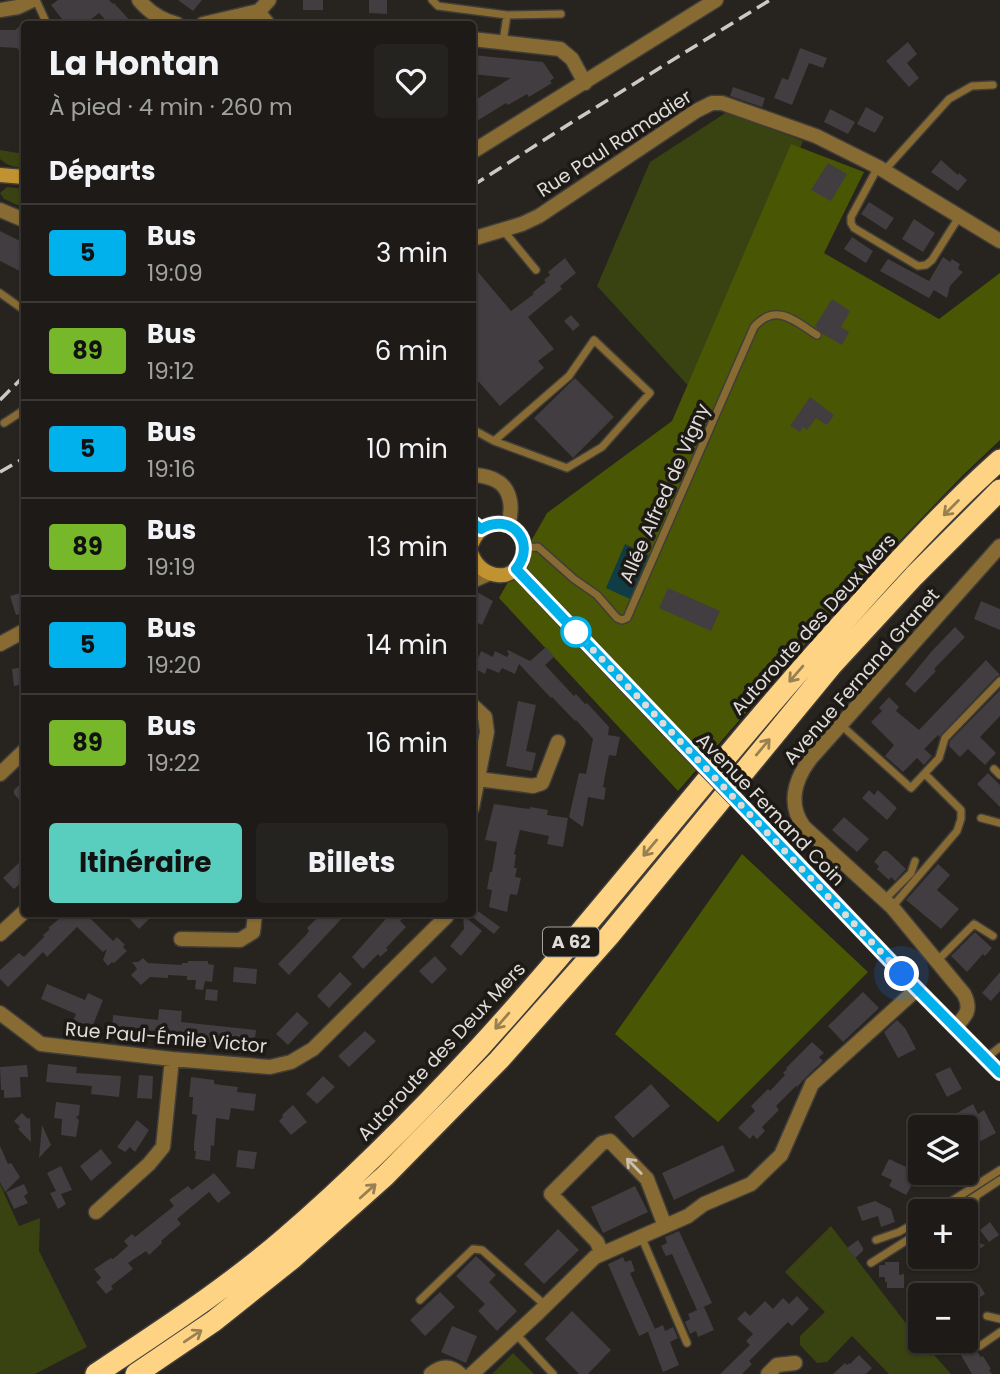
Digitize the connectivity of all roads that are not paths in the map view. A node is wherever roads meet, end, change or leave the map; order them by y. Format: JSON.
{"nodes":[{"id":1,"x":35,"y":0,"type":"edge"},
{"id":2,"x":138,"y":0,"type":"edge"},
{"id":3,"x":432,"y":0,"type":"edge"},
{"id":4,"x":716,"y":0,"type":"edge"},
{"id":5,"x":264,"y":5,"type":"edge"},
{"id":6,"x":0,"y":10,"type":"edge"},
{"id":7,"x":561,"y":14,"type":"dead end"},
{"id":8,"x":507,"y":15,"type":"junction"},
{"id":9,"x":46,"y":21,"type":"edge"},
{"id":10,"x":168,"y":21,"type":"edge"},
{"id":11,"x":213,"y":21,"type":"edge"},
{"id":12,"x":476,"y":40,"type":"edge"},
{"id":13,"x":503,"y":43,"type":"junction"},
{"id":14,"x":585,"y":83,"type":"junction"},
{"id":15,"x":993,"y":85,"type":"dead end"},
{"id":16,"x":476,"y":150,"type":"edge"},
{"id":17,"x":881,"y":169,"type":"junction"},
{"id":18,"x":0,"y":175,"type":"edge"},
{"id":19,"x":21,"y":177,"type":"edge"},
{"id":20,"x":0,"y":210,"type":"edge"},
{"id":21,"x":959,"y":217,"type":"junction"},
{"id":22,"x":21,"y":219,"type":"edge"},
{"id":23,"x":502,"y":229,"type":"junction"},
{"id":24,"x":476,"y":238,"type":"edge"},
{"id":25,"x":1000,"y":241,"type":"edge"},
{"id":26,"x":536,"y":270,"type":"dead end"},
{"id":27,"x":0,"y":293,"type":"edge"},
{"id":28,"x":21,"y":308,"type":"edge"},
{"id":29,"x":817,"y":335,"type":"dead end"},
{"id":30,"x":21,"y":412,"type":"edge"},
{"id":31,"x":4,"y":423,"type":"dead end"},
{"id":32,"x":476,"y":431,"type":"edge"},
{"id":33,"x":494,"y":441,"type":"junction"},
{"id":34,"x":1000,"y":460,"type":"edge"},
{"id":35,"x":476,"y":475,"type":"edge"},
{"id":36,"x":1000,"y":490,"type":"edge"},
{"id":37,"x":477,"y":525,"type":"edge"},
{"id":38,"x":508,"y":525,"type":"junction"},
{"id":39,"x":1000,"y":546,"type":"edge"},
{"id":40,"x":524,"y":548,"type":"junction"},
{"id":41,"x":476,"y":561,"type":"edge"},
{"id":42,"x":516,"y":569,"type":"junction"},
{"id":43,"x":488,"y":574,"type":"junction"},
{"id":44,"x":476,"y":579,"type":"edge"},
{"id":45,"x":21,"y":633,"type":"edge"},
{"id":46,"x":0,"y":644,"type":"edge"},
{"id":47,"x":1000,"y":681,"type":"edge"},
{"id":48,"x":476,"y":709,"type":"edge"},
{"id":49,"x":841,"y":725,"type":"junction"},
{"id":50,"x":558,"y":742,"type":"dead end"},
{"id":51,"x":21,"y":754,"type":"edge"},
{"id":52,"x":0,"y":774,"type":"edge"},
{"id":53,"x":925,"y":774,"type":"junction"},
{"id":54,"x":478,"y":779,"type":"junction"},
{"id":55,"x":476,"y":789,"type":"edge"},
{"id":56,"x":981,"y":818,"type":"dead end"},
{"id":57,"x":1000,"y":824,"type":"edge"},
{"id":58,"x":915,"y":861,"type":"dead end"},
{"id":59,"x":888,"y":903,"type":"junction"},
{"id":60,"x":21,"y":915,"type":"edge"},
{"id":61,"x":255,"y":917,"type":"edge"},
{"id":62,"x":446,"y":917,"type":"edge"},
{"id":63,"x":0,"y":934,"type":"edge"},
{"id":64,"x":993,"y":936,"type":"dead end"},
{"id":65,"x":181,"y":939,"type":"dead end"},
{"id":66,"x":937,"y":961,"type":"junction"},
{"id":67,"x":917,"y":989,"type":"junction"},
{"id":68,"x":0,"y":1013,"type":"edge"},
{"id":69,"x":955,"y":1027,"type":"junction"},
{"id":70,"x":1000,"y":1047,"type":"edge"},
{"id":71,"x":172,"y":1059,"type":"junction"},
{"id":72,"x":986,"y":1059,"type":"junction"},
{"id":73,"x":1000,"y":1073,"type":"edge"},
{"id":74,"x":1000,"y":1170,"type":"edge"},
{"id":75,"x":1000,"y":1180,"type":"edge"},
{"id":76,"x":976,"y":1196,"type":"junction"},
{"id":77,"x":955,"y":1199,"type":"edge"},
{"id":78,"x":971,"y":1199,"type":"edge"},
{"id":79,"x":975,"y":1199,"type":"edge"},
{"id":80,"x":96,"y":1213,"type":"dead end"},
{"id":81,"x":665,"y":1226,"type":"junction"},
{"id":82,"x":908,"y":1227,"type":"edge"},
{"id":83,"x":641,"y":1236,"type":"junction"},
{"id":84,"x":876,"y":1240,"type":"dead end"},
{"id":85,"x":908,"y":1240,"type":"edge"},
{"id":86,"x":602,"y":1254,"type":"junction"},
{"id":87,"x":871,"y":1263,"type":"dead end"},
{"id":88,"x":420,"y":1300,"type":"dead end"},
{"id":89,"x":546,"y":1306,"type":"junction"},
{"id":90,"x":987,"y":1316,"type":"dead end"},
{"id":91,"x":1000,"y":1319,"type":"edge"},
{"id":92,"x":1000,"y":1332,"type":"edge"},
{"id":93,"x":516,"y":1334,"type":"junction"},
{"id":94,"x":687,"y":1343,"type":"dead end"},
{"id":95,"x":980,"y":1346,"type":"dead end"},
{"id":96,"x":795,"y":1363,"type":"dead end"},
{"id":97,"x":96,"y":1374,"type":"edge"},
{"id":98,"x":136,"y":1374,"type":"edge"},
{"id":99,"x":431,"y":1374,"type":"edge"},
{"id":100,"x":460,"y":1374,"type":"edge"},
{"id":101,"x":472,"y":1374,"type":"edge"},
{"id":102,"x":553,"y":1374,"type":"edge"},
{"id":103,"x":768,"y":1374,"type":"edge"}],
"edges":[{"from":1,"to":6,"type":"street"},
{"from":1,"to":9,"type":"lane"},
{"from":2,"to":10,"type":"street"},
{"from":3,"to":8,"type":"lane"},
{"from":4,"to":14,"type":"street"},
{"from":5,"to":11,"type":"street"},
{"from":7,"to":8,"type":"lane"},
{"from":8,"to":13,"type":"lane"},
{"from":12,"to":13,"type":"street"},
{"from":13,"to":14,"type":"street"},
{"from":14,"to":16,"type":"street"},
{"from":15,"to":17,"type":"lane"},
{"from":17,"to":21,"type":"street","name":"Rue Paul Ramadier"},
{"from":17,"to":21,"type":"lane"},
{"from":17,"to":23,"type":"street","name":"Rue Paul Ramadier"},
{"from":18,"to":19,"type":"main road"},
{"from":20,"to":22,"type":"street"},
{"from":21,"to":25,"type":"street","name":"Rue Paul Ramadier"},
{"from":23,"to":24,"type":"street","name":"Rue Paul Ramadier"},
{"from":23,"to":26,"type":"lane"},
{"from":27,"to":28,"type":"lane"},
{"from":29,"to":40,"type":"lane","name":"Allée Alfred de Vigny"},
{"from":30,"to":31,"type":"lane"},
{"from":32,"to":33,"type":"lane"},
{"from":33,"to":33,"type":"lane"},
{"from":34,"to":97,"type":"highway","name":"Autoroute des Deux Mers","number":"A 62","one_way":true},
{"from":35,"to":38,"type":"street"},
{"from":98,"to":36,"type":"highway","number":"A 62","one_way":true},
{"from":37,"to":38,"type":"main road"},
{"from":38,"to":40,"type":"main road"},
{"from":39,"to":49,"type":"street","name":"Avenue Fernand Granet"},
{"from":40,"to":42,"type":"main road"},
{"from":41,"to":43,"type":"main road"},
{"from":42,"to":43,"type":"main road"},
{"from":42,"to":67,"type":"main road","name":"Avenue Fernand Coin","bridge":true},
{"from":43,"to":44,"type":"street"},
{"from":45,"to":46,"type":"street"},
{"from":47,"to":53,"type":"lane"},
{"from":48,"to":54,"type":"street"},
{"from":49,"to":53,"type":"lane"},
{"from":49,"to":59,"type":"street","name":"Avenue Fernand Granet"},
{"from":50,"to":54,"type":"street"},
{"from":51,"to":52,"type":"street"},
{"from":53,"to":59,"type":"lane"},
{"from":54,"to":55,"type":"street"},
{"from":56,"to":57,"type":"lane"},
{"from":58,"to":59,"type":"lane"},
{"from":59,"to":66,"type":"street","name":"Avenue Fernand Granet"},
{"from":60,"to":63,"type":"street"},
{"from":61,"to":65,"type":"street"},
{"from":62,"to":71,"type":"street","name":"Rue Paul-Émile Victor"},
{"from":64,"to":66,"type":"lane"},
{"from":66,"to":69,"type":"street","name":"Avenue Fernand Granet"},
{"from":67,"to":69,"type":"main road","name":"Avenue Fernand Coin"},
{"from":67,"to":81,"type":"street"},
{"from":68,"to":71,"type":"street","name":"Rue Paul-Émile Victor"},
{"from":69,"to":72,"type":"main road","name":"Avenue Fernand Coin"},
{"from":70,"to":72,"type":"lane"},
{"from":71,"to":80,"type":"street"},
{"from":72,"to":73,"type":"main road","name":"Avenue Fernand Coin"},
{"from":74,"to":77,"type":"lane"},
{"from":75,"to":76,"type":"lane"},
{"from":76,"to":78,"type":"lane"},
{"from":76,"to":79,"type":"lane"},
{"from":81,"to":83,"type":"street"},
{"from":81,"to":86,"type":"street","one_way":true},
{"from":82,"to":84,"type":"lane"},
{"from":83,"to":86,"type":"street"},
{"from":83,"to":94,"type":"lane"},
{"from":85,"to":87,"type":"lane"},
{"from":86,"to":89,"type":"street"},
{"from":88,"to":89,"type":"lane"},
{"from":89,"to":93,"type":"street"},
{"from":90,"to":91,"type":"lane"},
{"from":92,"to":95,"type":"lane"},
{"from":93,"to":101,"type":"street"},
{"from":93,"to":102,"type":"lane"},
{"from":96,"to":103,"type":"street"},
{"from":99,"to":100,"type":"street"}]}
